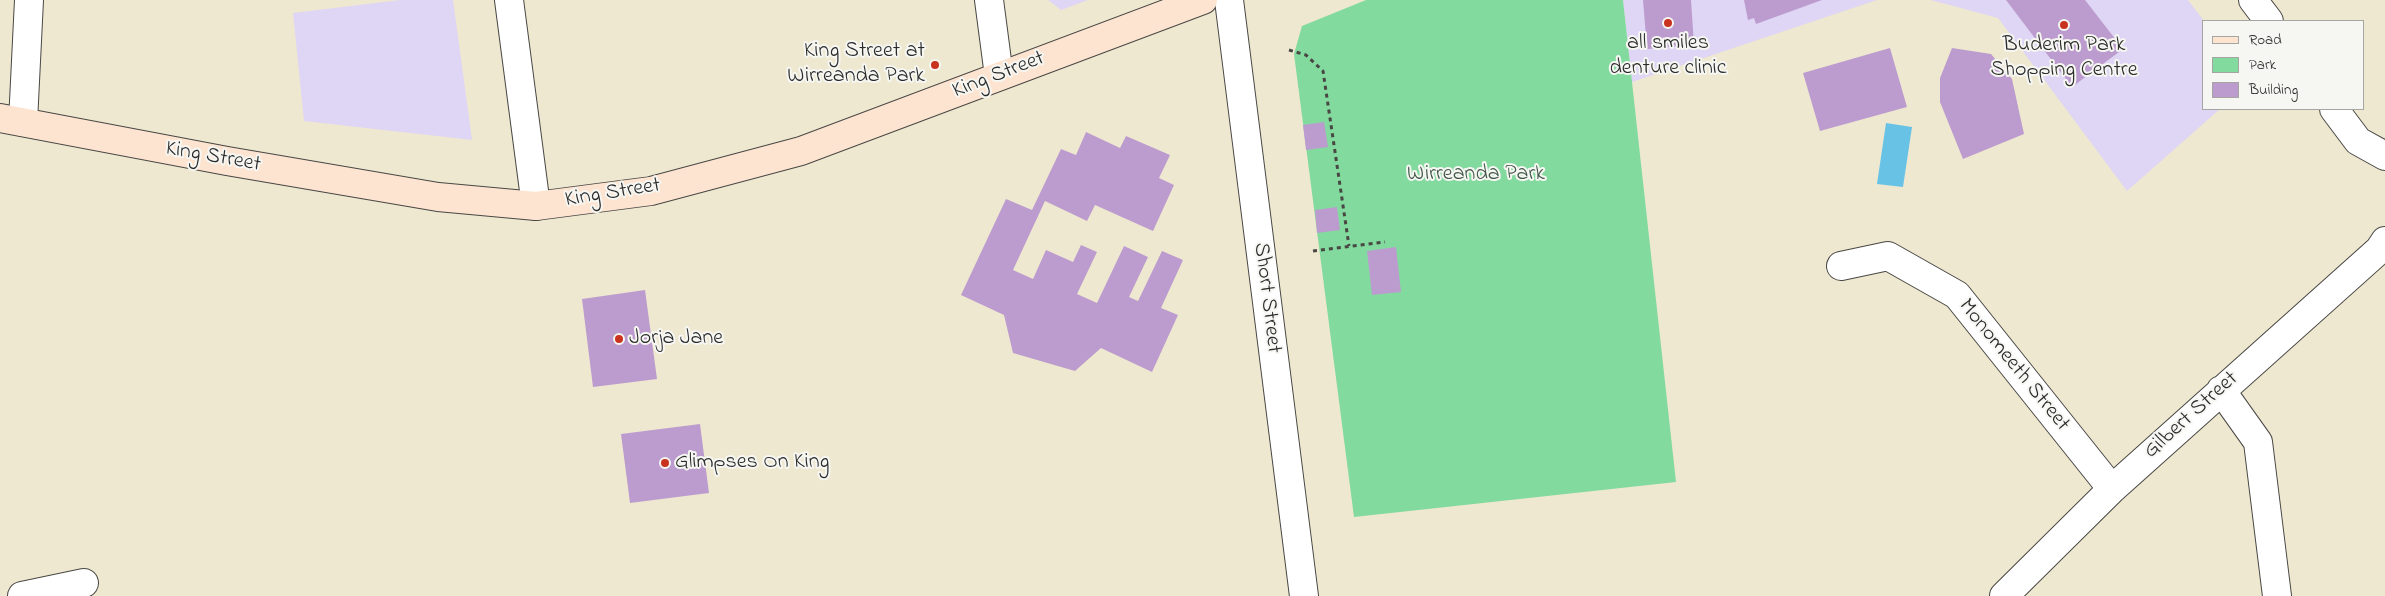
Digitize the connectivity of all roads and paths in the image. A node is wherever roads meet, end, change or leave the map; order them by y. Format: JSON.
{"nodes":[{"id":1,"x":29,"y":0,"type":"edge"},
{"id":2,"x":509,"y":0,"type":"edge"},
{"id":3,"x":989,"y":0,"type":"edge"},
{"id":4,"x":1202,"y":0,"type":"edge"},
{"id":5,"x":1229,"y":0,"type":"edge"},
{"id":6,"x":2253,"y":0,"type":"edge"},
{"id":7,"x":2268,"y":20,"type":"edge"},
{"id":8,"x":1289,"y":50,"type":"dead end"},
{"id":9,"x":999,"y":76,"type":"junction"},
{"id":10,"x":2335,"y":110,"type":"edge"},
{"id":11,"x":11,"y":120,"type":"edge"},
{"id":12,"x":2385,"y":156,"type":"edge"},
{"id":13,"x":536,"y":206,"type":"junction"},
{"id":14,"x":2385,"y":241,"type":"edge"},
{"id":15,"x":1385,"y":242,"type":"dead end"},
{"id":16,"x":1349,"y":246,"type":"junction"},
{"id":17,"x":1313,"y":251,"type":"dead end"},
{"id":18,"x":1841,"y":266,"type":"dead end"},
{"id":19,"x":2221,"y":390,"type":"junction"},
{"id":20,"x":2112,"y":489,"type":"junction"},
{"id":21,"x":84,"y":583,"type":"dead end"},
{"id":22,"x":22,"y":596,"type":"edge"},
{"id":23,"x":1304,"y":596,"type":"edge"},
{"id":24,"x":2004,"y":596,"type":"edge"},
{"id":25,"x":2277,"y":596,"type":"edge"}],
"edges":[{"from":1,"to":11,"type":"street"},
{"from":2,"to":13,"type":"street"},
{"from":3,"to":9,"type":"street"},
{"from":4,"to":9,"type":"main road","name":"King Street"},
{"from":5,"to":23,"type":"street","name":"Short Street"},
{"from":6,"to":7,"type":"street"},
{"from":8,"to":16,"type":"path"},
{"from":9,"to":13,"type":"main road","name":"King Street"},
{"from":10,"to":12,"type":"street"},
{"from":11,"to":13,"type":"main road","name":"King Street"},
{"from":14,"to":19,"type":"street","name":"Gilbert Street"},
{"from":15,"to":16,"type":"path"},
{"from":16,"to":17,"type":"path"},
{"from":18,"to":20,"type":"street","name":"Monomeeth Street"},
{"from":19,"to":20,"type":"street","name":"Gilbert Street"},
{"from":19,"to":25,"type":"street"},
{"from":20,"to":24,"type":"street","name":"Gilbert Street"},
{"from":21,"to":22,"type":"street"}]}
